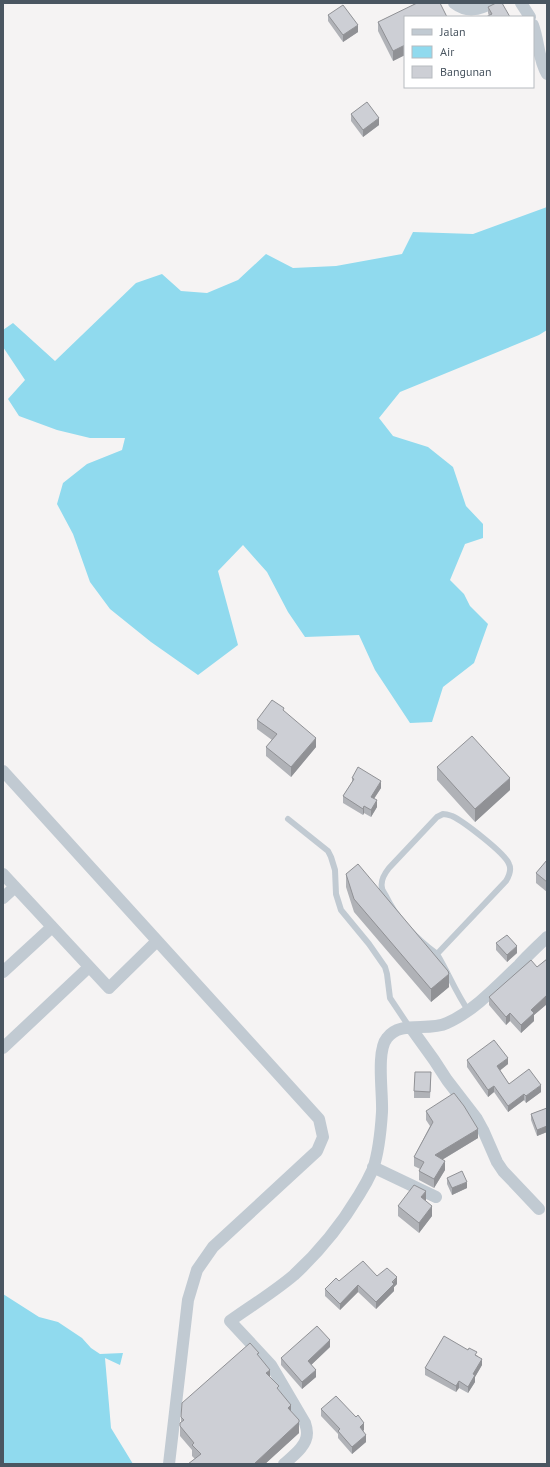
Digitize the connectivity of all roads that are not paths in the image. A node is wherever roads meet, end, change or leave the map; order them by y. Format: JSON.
{"nodes":[{"id":1,"x":454,"y":3,"type":"edge"},
{"id":2,"x":492,"y":3,"type":"edge"},
{"id":3,"x":521,"y":3,"type":"edge"},
{"id":4,"x":529,"y":16,"type":"edge"},
{"id":5,"x":534,"y":25,"type":"edge"},
{"id":6,"x":542,"y":35,"type":"edge"},
{"id":7,"x":547,"y":74,"type":"edge"},
{"id":8,"x":3,"y":771,"type":"edge"},
{"id":9,"x":288,"y":819,"type":"dead end"},
{"id":10,"x":3,"y":874,"type":"edge"},
{"id":11,"x":15,"y":887,"type":"junction"},
{"id":12,"x":3,"y":898,"type":"edge"},
{"id":13,"x":52,"y":927,"type":"junction"},
{"id":14,"x":546,"y":940,"type":"edge"},
{"id":15,"x":157,"y":941,"type":"junction"},
{"id":16,"x":437,"y":954,"type":"junction"},
{"id":17,"x":89,"y":967,"type":"junction"},
{"id":18,"x":3,"y":972,"type":"edge"},
{"id":19,"x":468,"y":1010,"type":"junction"},
{"id":20,"x":411,"y":1028,"type":"junction"},
{"id":21,"x":3,"y":1048,"type":"edge"},
{"id":22,"x":373,"y":1167,"type":"junction"},
{"id":23,"x":436,"y":1197,"type":"dead end"},
{"id":24,"x":539,"y":1209,"type":"dead end"},
{"id":25,"x":169,"y":1464,"type":"edge"},
{"id":26,"x":284,"y":1464,"type":"edge"}],
"edges":[{"from":1,"to":2,"type":"street"},
{"from":3,"to":4,"type":"street"},
{"from":5,"to":6,"type":"street"},
{"from":6,"to":7,"type":"street"},
{"from":8,"to":15,"type":"street"},
{"from":9,"to":20,"type":"lane"},
{"from":10,"to":11,"type":"street"},
{"from":11,"to":12,"type":"street"},
{"from":11,"to":13,"type":"street"},
{"from":13,"to":17,"type":"street"},
{"from":13,"to":18,"type":"street"},
{"from":14,"to":19,"type":"street"},
{"from":15,"to":17,"type":"street"},
{"from":15,"to":25,"type":"street"},
{"from":16,"to":16,"type":"lane"},
{"from":16,"to":19,"type":"lane"},
{"from":17,"to":21,"type":"street"},
{"from":19,"to":20,"type":"street"},
{"from":20,"to":22,"type":"street"},
{"from":20,"to":24,"type":"street"},
{"from":22,"to":23,"type":"street"},
{"from":22,"to":26,"type":"street"}]}
